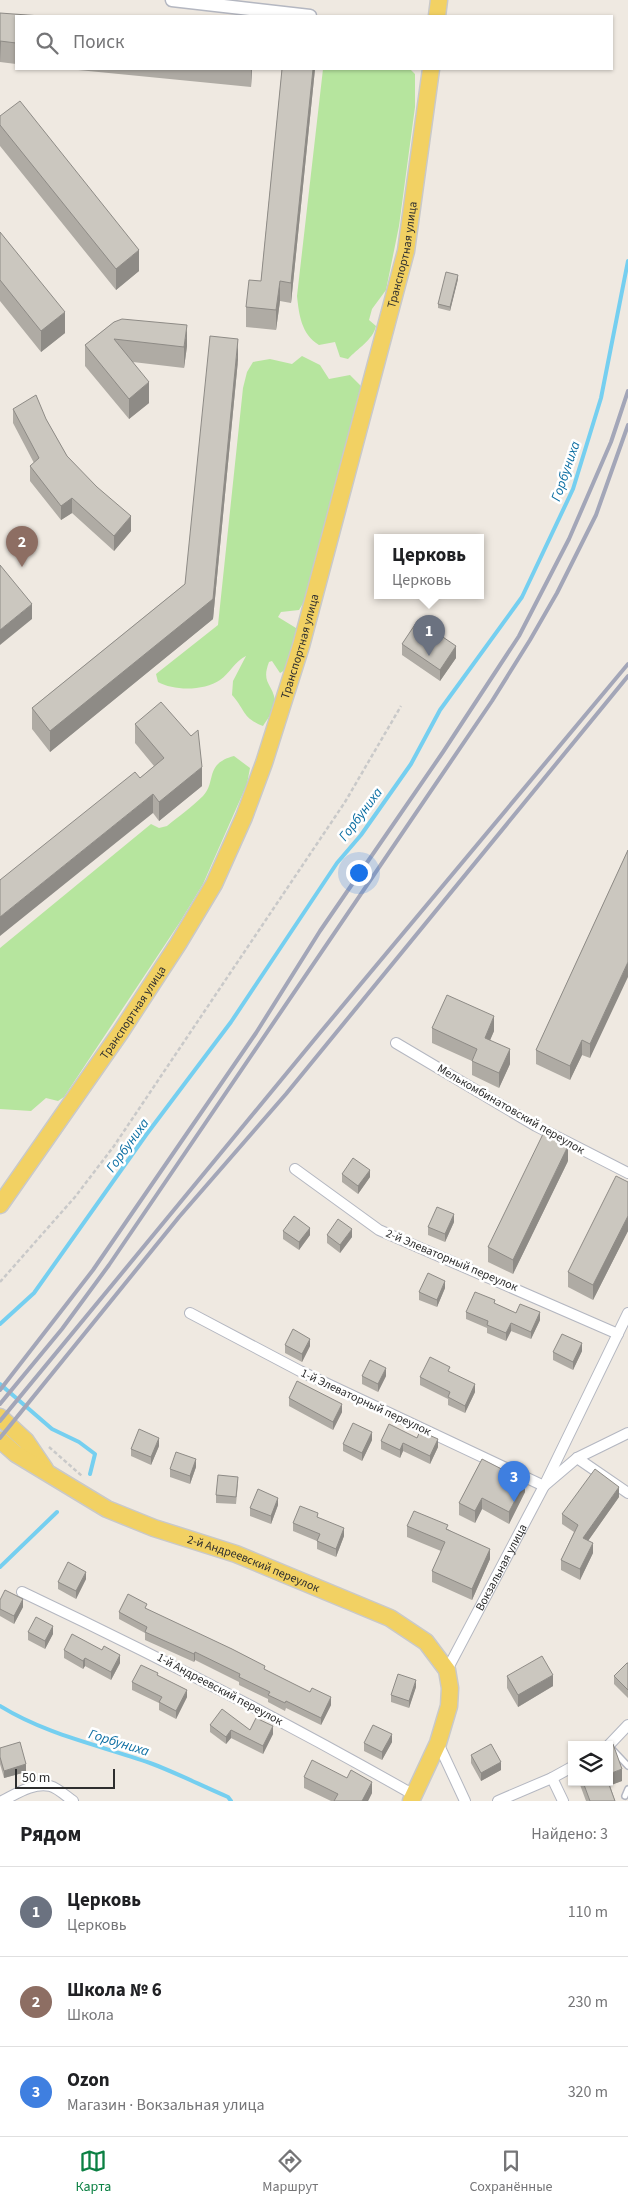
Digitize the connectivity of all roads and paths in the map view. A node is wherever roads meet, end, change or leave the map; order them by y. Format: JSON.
{"nodes":[{"id":1,"x":172,"y":0,"type":"edge"},
{"id":2,"x":439,"y":0,"type":"edge"},
{"id":3,"x":301,"y":15,"type":"edge"},
{"id":4,"x":437,"y":15,"type":"edge"},
{"id":5,"x":431,"y":70,"type":"edge"},
{"id":6,"x":401,"y":706,"type":"dead end"},
{"id":7,"x":396,"y":1043,"type":"dead end"},
{"id":8,"x":25,"y":1167,"type":"junction"},
{"id":9,"x":296,"y":1169,"type":"dead end"},
{"id":10,"x":628,"y":1173,"type":"edge"},
{"id":11,"x":0,"y":1190,"type":"edge"},
{"id":12,"x":0,"y":1205,"type":"edge"},
{"id":13,"x":0,"y":1282,"type":"edge"},
{"id":14,"x":190,"y":1313,"type":"dead end"},
{"id":15,"x":628,"y":1313,"type":"edge"},
{"id":16,"x":618,"y":1334,"type":"junction"},
{"id":17,"x":0,"y":1417,"type":"edge"},
{"id":18,"x":628,"y":1433,"type":"edge"},
{"id":19,"x":0,"y":1440,"type":"edge"},
{"id":20,"x":577,"y":1458,"type":"junction"},
{"id":21,"x":48,"y":1473,"type":"junction"},
{"id":22,"x":544,"y":1486,"type":"junction"},
{"id":23,"x":628,"y":1493,"type":"edge"},
{"id":24,"x":22,"y":1592,"type":"dead end"},
{"id":25,"x":447,"y":1670,"type":"junction"},
{"id":26,"x":628,"y":1725,"type":"edge"},
{"id":27,"x":613,"y":1741,"type":"edge"},
{"id":28,"x":438,"y":1743,"type":"junction"},
{"id":29,"x":613,"y":1749,"type":"edge"},
{"id":30,"x":628,"y":1766,"type":"edge"},
{"id":31,"x":568,"y":1768,"type":"edge"},
{"id":32,"x":552,"y":1778,"type":"junction"},
{"id":33,"x":628,"y":1789,"type":"edge"},
{"id":34,"x":625,"y":1796,"type":"dead end"},
{"id":35,"x":412,"y":1798,"type":"edge"},
{"id":36,"x":2,"y":1801,"type":"edge"},
{"id":37,"x":73,"y":1801,"type":"edge"},
{"id":38,"x":465,"y":1801,"type":"edge"},
{"id":39,"x":498,"y":1801,"type":"edge"},
{"id":40,"x":563,"y":1801,"type":"edge"}],
"edges":[{"from":1,"to":3,"type":"street"},
{"from":2,"to":4,"type":"main road"},
{"from":5,"to":8,"type":"main road","name":"Транспортная улица"},
{"from":6,"to":13,"type":"path"},
{"from":7,"to":10,"type":"street","name":"Мелькомбинатовский переулок"},
{"from":8,"to":11,"type":"main road"},
{"from":8,"to":12,"type":"main road"},
{"from":9,"to":16,"type":"street","name":"2-й Элеваторный переулок"},
{"from":14,"to":22,"type":"street","name":"1-й Элеваторный переулок"},
{"from":15,"to":16,"type":"street","name":"Вокзальная улица"},
{"from":16,"to":22,"type":"street","name":"Вокзальная улица"},
{"from":17,"to":21,"type":"main road"},
{"from":18,"to":20,"type":"street"},
{"from":19,"to":21,"type":"main road","name":"2-й Андреевский переулок"},
{"from":20,"to":22,"type":"street"},
{"from":20,"to":23,"type":"street"},
{"from":21,"to":25,"type":"main road","name":"2-й Андреевский переулок"},
{"from":22,"to":25,"type":"street","name":"Вокзальная улица"},
{"from":24,"to":35,"type":"street","name":"1-й Андреевский переулок"},
{"from":25,"to":28,"type":"main road"},
{"from":26,"to":27,"type":"street"},
{"from":28,"to":35,"type":"main road"},
{"from":28,"to":38,"type":"street"},
{"from":29,"to":30,"type":"lane"},
{"from":31,"to":32,"type":"street"},
{"from":32,"to":39,"type":"street"},
{"from":32,"to":40,"type":"street"},
{"from":33,"to":34,"type":"lane"},
{"from":36,"to":37,"type":"street"}]}
